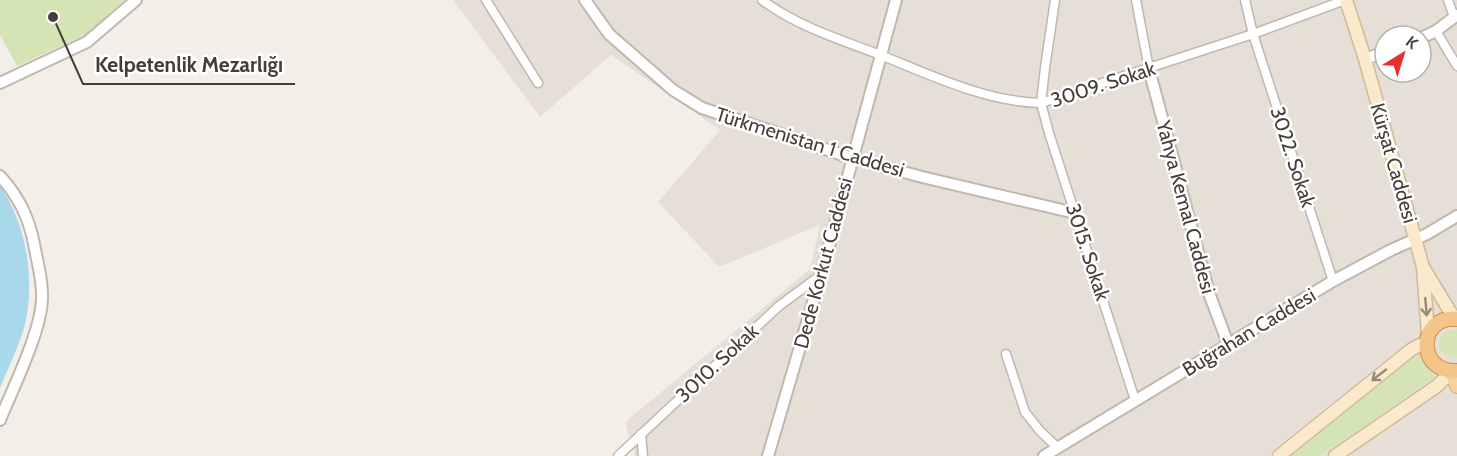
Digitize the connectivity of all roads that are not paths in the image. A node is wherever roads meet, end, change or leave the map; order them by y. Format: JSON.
{"nodes":[{"id":1,"x":136,"y":0,"type":"edge"},
{"id":2,"x":486,"y":0,"type":"edge"},
{"id":3,"x":585,"y":0,"type":"edge"},
{"id":4,"x":762,"y":0,"type":"edge"},
{"id":5,"x":896,"y":0,"type":"edge"},
{"id":6,"x":1055,"y":0,"type":"edge"},
{"id":7,"x":1136,"y":0,"type":"edge"},
{"id":8,"x":1245,"y":0,"type":"edge"},
{"id":9,"x":1345,"y":0,"type":"edge"},
{"id":10,"x":1448,"y":0,"type":"edge"},
{"id":11,"x":1456,"y":16,"type":"edge"},
{"id":12,"x":1436,"y":31,"type":"junction"},
{"id":13,"x":1433,"y":32,"type":"edge"},
{"id":14,"x":1253,"y":34,"type":"junction"},
{"id":15,"x":880,"y":55,"type":"junction"},
{"id":16,"x":1373,"y":56,"type":"edge"},
{"id":17,"x":1365,"y":59,"type":"junction"},
{"id":18,"x":1457,"y":66,"type":"edge"},
{"id":19,"x":1149,"y":69,"type":"junction"},
{"id":20,"x":0,"y":82,"type":"edge"},
{"id":21,"x":538,"y":83,"type":"dead end"},
{"id":22,"x":1041,"y":103,"type":"junction"},
{"id":23,"x":852,"y":158,"type":"junction"},
{"id":24,"x":0,"y":176,"type":"edge"},
{"id":25,"x":1075,"y":213,"type":"junction"},
{"id":26,"x":1457,"y":216,"type":"edge"},
{"id":27,"x":1416,"y":240,"type":"junction"},
{"id":28,"x":1423,"y":267,"type":"junction"},
{"id":29,"x":822,"y":275,"type":"junction"},
{"id":30,"x":1333,"y":281,"type":"junction"},
{"id":31,"x":1456,"y":318,"type":"edge"},
{"id":32,"x":1427,"y":338,"type":"junction"},
{"id":33,"x":1228,"y":344,"type":"junction"},
{"id":34,"x":1006,"y":354,"type":"dead end"},
{"id":35,"x":1454,"y":371,"type":"edge"},
{"id":36,"x":1457,"y":386,"type":"edge"},
{"id":37,"x":1135,"y":400,"type":"junction"},
{"id":38,"x":0,"y":420,"type":"edge"},
{"id":39,"x":641,"y":434,"type":"junction"},
{"id":40,"x":1058,"y":448,"type":"junction"},
{"id":41,"x":770,"y":452,"type":"edge"},
{"id":42,"x":618,"y":456,"type":"edge"},
{"id":43,"x":643,"y":456,"type":"edge"},
{"id":44,"x":762,"y":456,"type":"edge"},
{"id":45,"x":1044,"y":456,"type":"edge"},
{"id":46,"x":1279,"y":456,"type":"edge"},
{"id":47,"x":1335,"y":456,"type":"edge"}],
"edges":[{"from":1,"to":20,"type":"street"},
{"from":2,"to":21,"type":"street"},
{"from":3,"to":23,"type":"street","name":"Türkmenistan 1 Caddesi"},
{"from":4,"to":15,"type":"street","name":"3009. Sokak"},
{"from":5,"to":15,"type":"street","name":"Dede Korkut Caddesi"},
{"from":6,"to":22,"type":"street"},
{"from":7,"to":19,"type":"street"},
{"from":8,"to":14,"type":"street","name":"3022. Sokak"},
{"from":9,"to":14,"type":"street","name":"3009. Sokak"},
{"from":9,"to":17,"type":"main road","name":"Kürşat Caddesi"},
{"from":10,"to":11,"type":"street"},
{"from":11,"to":12,"type":"street"},
{"from":12,"to":13,"type":"street"},
{"from":12,"to":18,"type":"street"},
{"from":14,"to":19,"type":"street","name":"3009. Sokak"},
{"from":14,"to":30,"type":"street","name":"3022. Sokak"},
{"from":15,"to":22,"type":"street","name":"3009. Sokak"},
{"from":15,"to":23,"type":"street","name":"Dede Korkut Caddesi"},
{"from":16,"to":17,"type":"street"},
{"from":17,"to":27,"type":"main road","name":"Kürşat Caddesi"},
{"from":19,"to":22,"type":"street","name":"3009. Sokak"},
{"from":19,"to":33,"type":"street","name":"Yahya Kemal Caddesi"},
{"from":22,"to":25,"type":"street","name":"3015. Sokak"},
{"from":23,"to":25,"type":"street","name":"Türkmenistan 1 Caddesi"},
{"from":23,"to":29,"type":"street","name":"Dede Korkut Caddesi"},
{"from":24,"to":38,"type":"street"},
{"from":25,"to":37,"type":"street","name":"3015. Sokak"},
{"from":26,"to":27,"type":"street","name":"Buğrahan Caddesi"},
{"from":27,"to":28,"type":"main road","name":"Kürşat Caddesi"},
{"from":27,"to":30,"type":"street","name":"Buğrahan Caddesi"},
{"from":28,"to":31,"type":"main road","name":"Kürşat Caddesi"},
{"from":28,"to":32,"type":"main road","name":"Kürşat Caddesi","one_way":true},
{"from":29,"to":39,"type":"street","name":"3010. Sokak"},
{"from":29,"to":41,"type":"street","name":"Dede Korkut Caddesi"},
{"from":30,"to":33,"type":"street","name":"Buğrahan Caddesi"},
{"from":31,"to":32,"type":"highway"},
{"from":32,"to":35,"type":"highway"},
{"from":32,"to":46,"type":"main road","one_way":true},
{"from":33,"to":37,"type":"street","name":"Buğrahan Caddesi"},
{"from":34,"to":40,"type":"street"},
{"from":35,"to":36,"type":"main road"},
{"from":35,"to":47,"type":"main road"},
{"from":37,"to":40,"type":"street","name":"Buğrahan Caddesi"},
{"from":39,"to":42,"type":"street","name":"3010. Sokak"},
{"from":39,"to":43,"type":"street"},
{"from":40,"to":45,"type":"street","name":"Buğrahan Caddesi"},
{"from":41,"to":44,"type":"street"}]}
